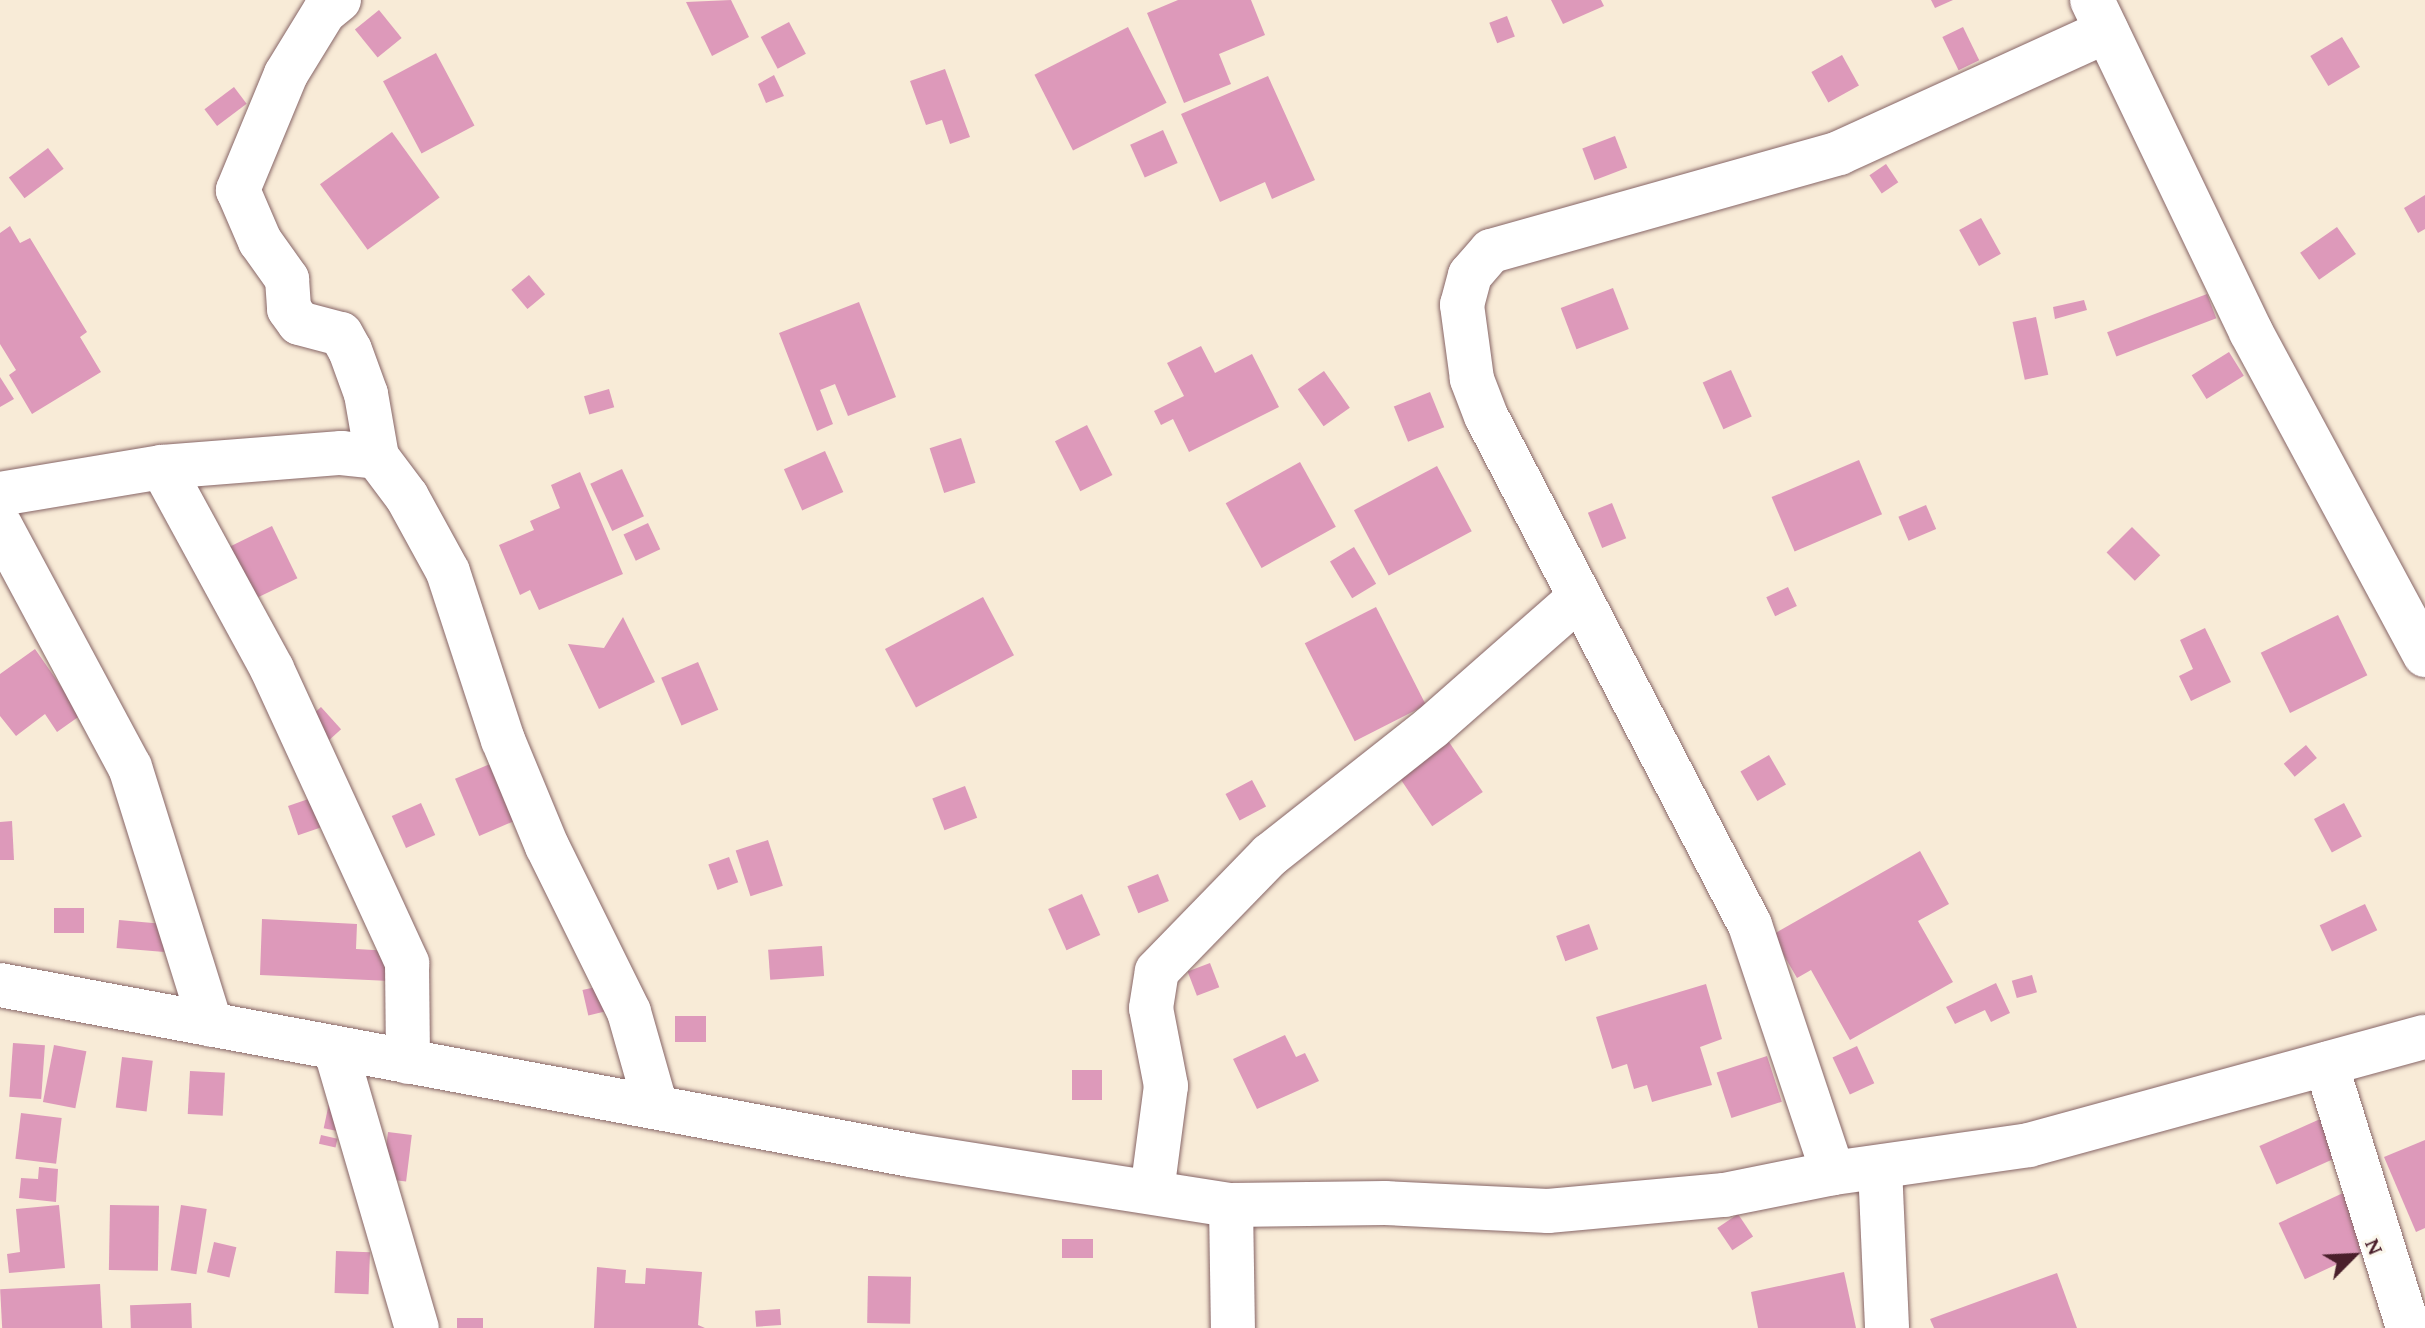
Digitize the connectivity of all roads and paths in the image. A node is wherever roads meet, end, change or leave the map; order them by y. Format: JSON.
{"nodes":[{"id":1,"x":339,"y":0,"type":"edge"},
{"id":2,"x":2100,"y":16,"type":"edge"},
{"id":3,"x":377,"y":457,"type":"junction"},
{"id":4,"x":162,"y":467,"type":"junction"},
{"id":5,"x":0,"y":494,"type":"edge"},
{"id":6,"x":0,"y":525,"type":"edge"},
{"id":7,"x":1579,"y":598,"type":"junction"},
{"id":8,"x":2425,"y":655,"type":"edge"},
{"id":9,"x":0,"y":985,"type":"edge"},
{"id":10,"x":211,"y":1025,"type":"junction"},
{"id":11,"x":2425,"y":1037,"type":"edge"},
{"id":12,"x":335,"y":1048,"type":"junction"},
{"id":13,"x":408,"y":1062,"type":"junction"},
{"id":14,"x":2326,"y":1064,"type":"junction"},
{"id":15,"x":656,"y":1107,"type":"junction"},
{"id":16,"x":1880,"y":1167,"type":"junction"},
{"id":17,"x":1833,"y":1173,"type":"junction"},
{"id":18,"x":1152,"y":1192,"type":"junction"},
{"id":19,"x":1231,"y":1205,"type":"junction"},
{"id":20,"x":417,"y":1328,"type":"edge"},
{"id":21,"x":1233,"y":1328,"type":"edge"},
{"id":22,"x":1887,"y":1328,"type":"edge"},
{"id":23,"x":2408,"y":1328,"type":"edge"}],
"edges":[{"from":1,"to":3,"type":"street"},
{"from":2,"to":7,"type":"street"},
{"from":2,"to":8,"type":"street"},
{"from":3,"to":4,"type":"street"},
{"from":3,"to":15,"type":"street"},
{"from":4,"to":5,"type":"street"},
{"from":4,"to":13,"type":"street"},
{"from":6,"to":10,"type":"street"},
{"from":7,"to":17,"type":"street"},
{"from":7,"to":18,"type":"street"},
{"from":9,"to":10,"type":"street"},
{"from":10,"to":12,"type":"street"},
{"from":11,"to":14,"type":"street"},
{"from":12,"to":13,"type":"street"},
{"from":12,"to":20,"type":"street"},
{"from":13,"to":15,"type":"street"},
{"from":14,"to":16,"type":"street"},
{"from":14,"to":23,"type":"street"},
{"from":15,"to":18,"type":"street"},
{"from":16,"to":17,"type":"street"},
{"from":16,"to":22,"type":"street"},
{"from":17,"to":19,"type":"street"},
{"from":18,"to":19,"type":"street"},
{"from":19,"to":21,"type":"street"}]}
